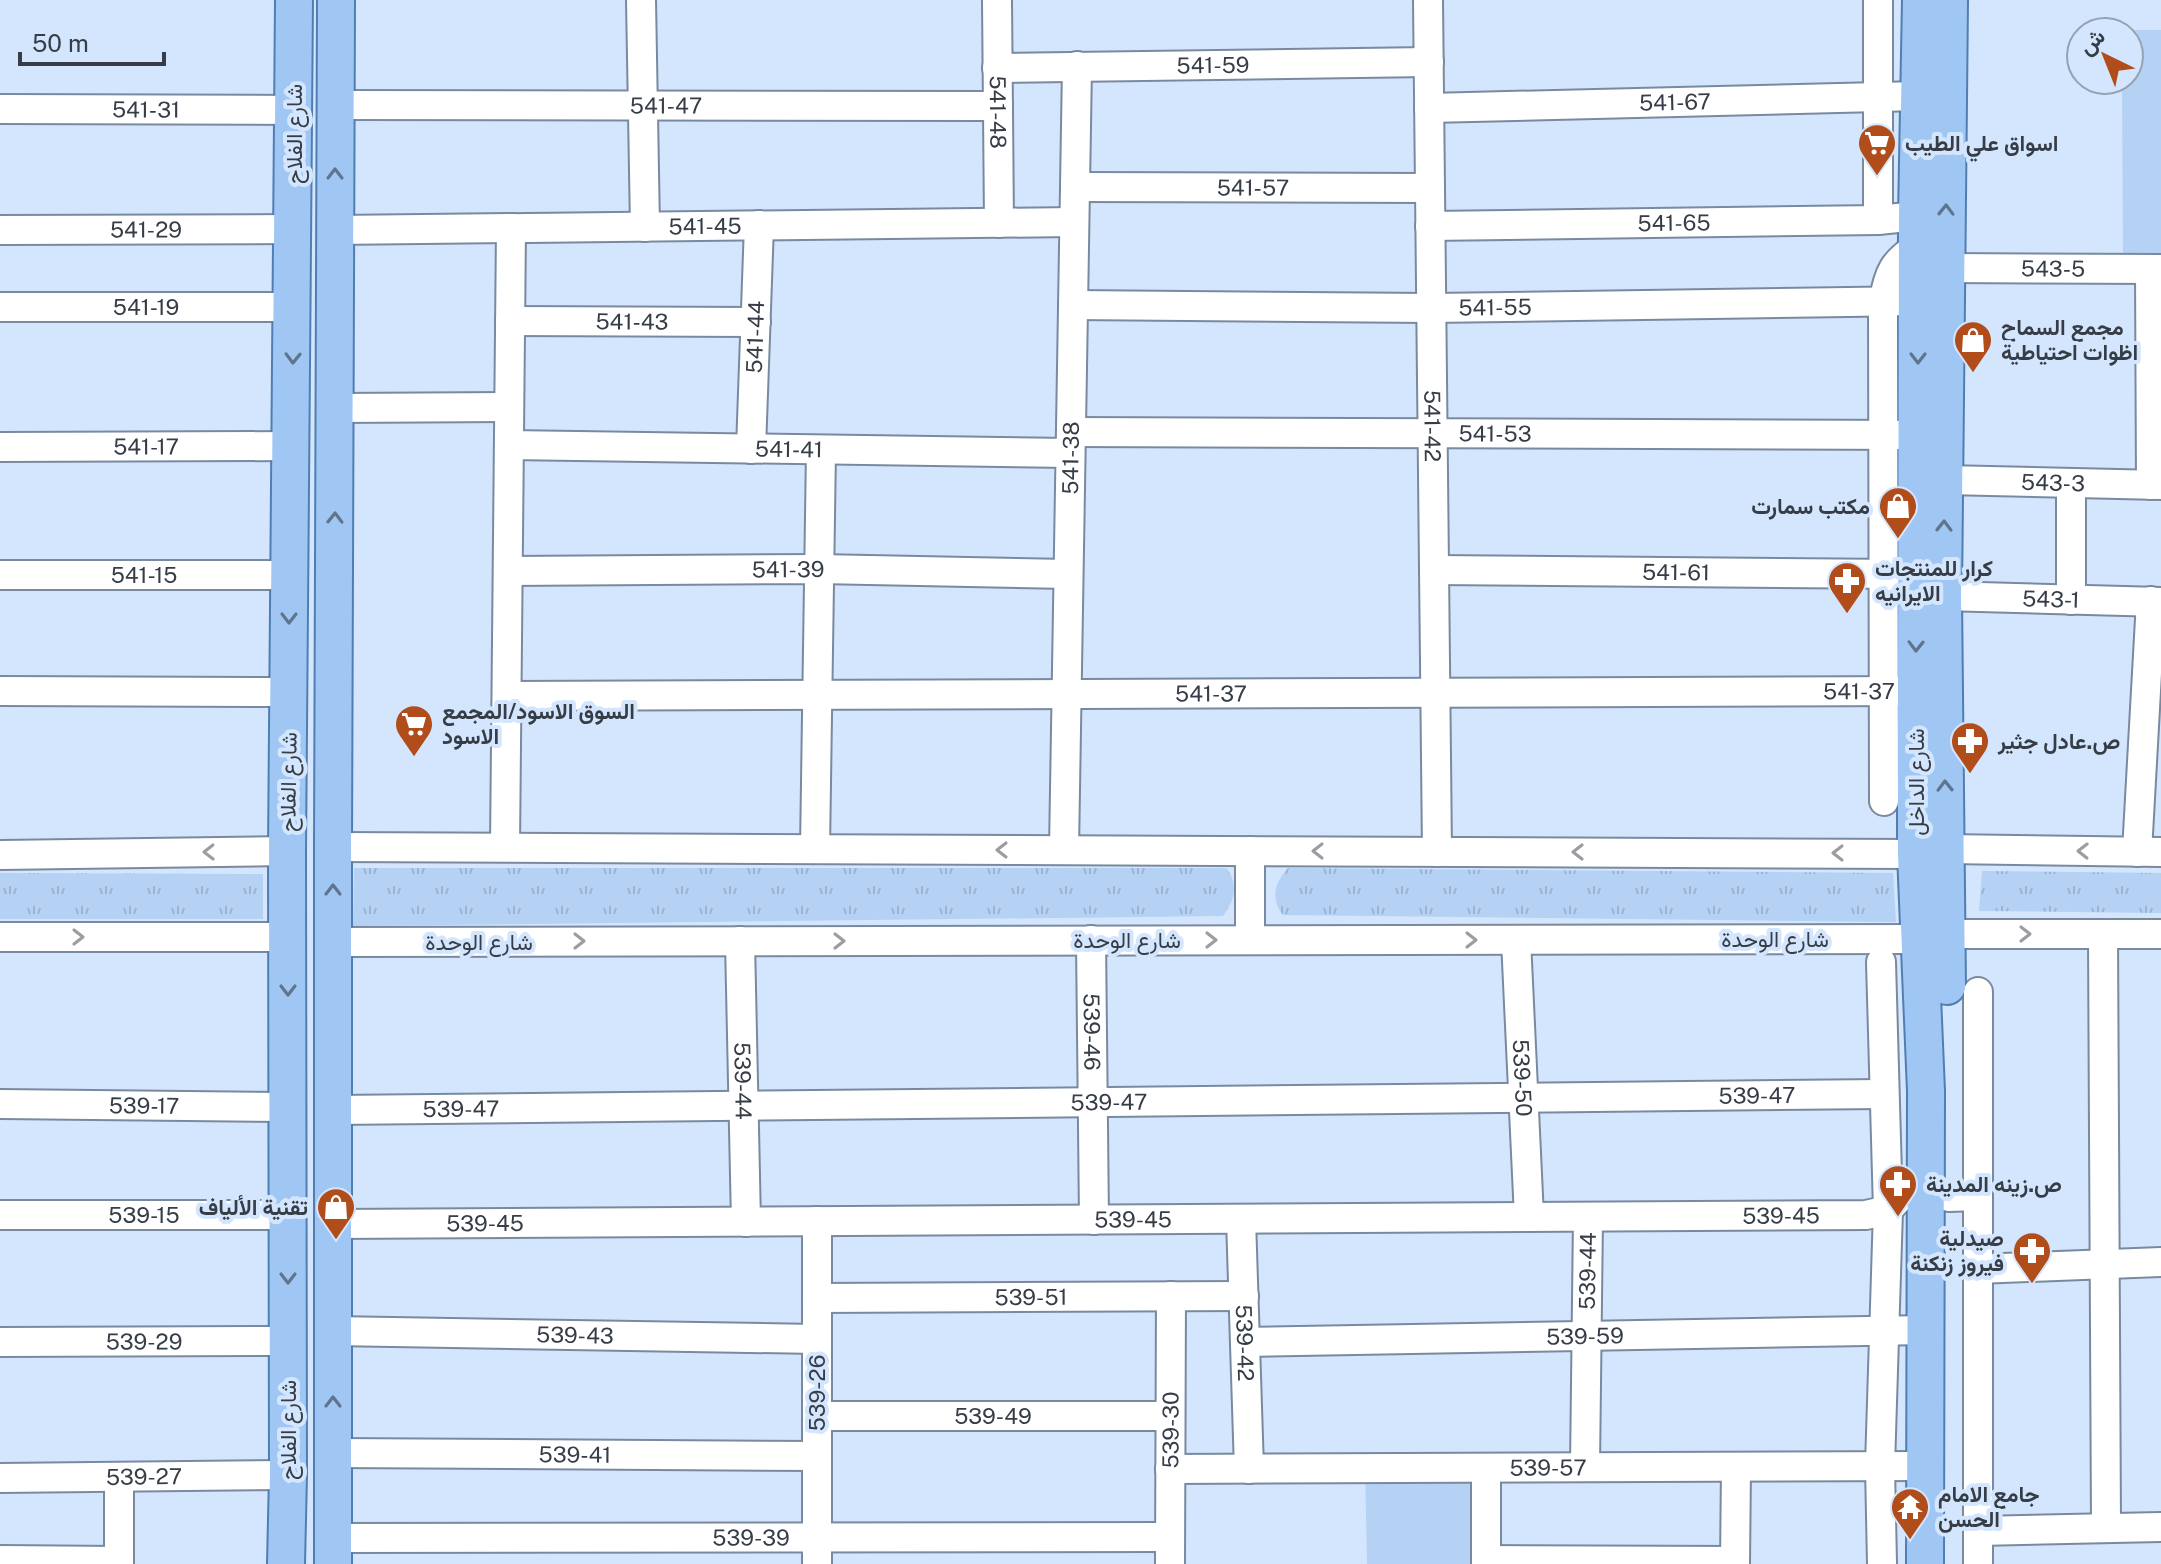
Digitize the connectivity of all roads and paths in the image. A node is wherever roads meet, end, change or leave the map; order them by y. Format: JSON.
{"nodes":[{"id":1,"x":294,"y":0,"type":"edge"},
{"id":2,"x":336,"y":0,"type":"edge"},
{"id":3,"x":641,"y":0,"type":"edge"},
{"id":4,"x":997,"y":0,"type":"edge"},
{"id":5,"x":1428,"y":0,"type":"edge"},
{"id":6,"x":1878,"y":0,"type":"edge"},
{"id":7,"x":1921,"y":0,"type":"edge"},
{"id":8,"x":1949,"y":0,"type":"edge"},
{"id":9,"x":1429,"y":62,"type":"junction"},
{"id":10,"x":1077,"y":66,"type":"junction"},
{"id":11,"x":997,"y":68,"type":"junction"},
{"id":12,"x":1919,"y":96,"type":"junction"},
{"id":13,"x":1880,"y":97,"type":"junction"},
{"id":14,"x":336,"y":105,"type":"junction"},
{"id":15,"x":642,"y":105,"type":"junction"},
{"id":16,"x":998,"y":106,"type":"junction"},
{"id":17,"x":1429,"y":108,"type":"junction"},
{"id":18,"x":0,"y":109,"type":"edge"},
{"id":19,"x":294,"y":110,"type":"junction"},
{"id":20,"x":1075,"y":187,"type":"junction"},
{"id":21,"x":1430,"y":188,"type":"junction"},
{"id":22,"x":1878,"y":220,"type":"junction"},
{"id":23,"x":1074,"y":222,"type":"junction"},
{"id":24,"x":999,"y":223,"type":"junction"},
{"id":25,"x":759,"y":225,"type":"junction"},
{"id":26,"x":1430,"y":226,"type":"junction"},
{"id":27,"x":645,"y":227,"type":"junction"},
{"id":28,"x":511,"y":228,"type":"junction"},
{"id":29,"x":293,"y":229,"type":"junction"},
{"id":30,"x":0,"y":230,"type":"edge"},
{"id":31,"x":335,"y":230,"type":"junction"},
{"id":32,"x":1927,"y":243,"type":"junction"},
{"id":33,"x":2156,"y":269,"type":"edge"},
{"id":34,"x":1918,"y":301,"type":"junction"},
{"id":35,"x":1883,"y":302,"type":"junction"},
{"id":36,"x":1073,"y":305,"type":"junction"},
{"id":37,"x":0,"y":307,"type":"edge"},
{"id":38,"x":293,"y":307,"type":"junction"},
{"id":39,"x":1431,"y":308,"type":"junction"},
{"id":40,"x":510,"y":321,"type":"junction"},
{"id":41,"x":756,"y":322,"type":"junction"},
{"id":42,"x":509,"y":407,"type":"junction"},
{"id":43,"x":336,"y":408,"type":"junction"},
{"id":44,"x":1432,"y":433,"type":"junction"},
{"id":45,"x":1900,"y":435,"type":"junction"},
{"id":46,"x":1070,"y":442,"type":"junction"},
{"id":47,"x":509,"y":445,"type":"junction"},
{"id":48,"x":291,"y":446,"type":"junction"},
{"id":49,"x":0,"y":447,"type":"edge"},
{"id":50,"x":751,"y":449,"type":"junction"},
{"id":51,"x":821,"y":450,"type":"junction"},
{"id":52,"x":1945,"y":480,"type":"junction"},
{"id":53,"x":2071,"y":483,"type":"junction"},
{"id":54,"x":2156,"y":485,"type":"edge"},
{"id":55,"x":819,"y":569,"type":"junction"},
{"id":56,"x":1434,"y":570,"type":"junction"},
{"id":57,"x":508,"y":571,"type":"junction"},
{"id":58,"x":1068,"y":574,"type":"junction"},
{"id":59,"x":0,"y":575,"type":"edge"},
{"id":60,"x":289,"y":575,"type":"junction"},
{"id":61,"x":1914,"y":581,"type":"junction"},
{"id":62,"x":2071,"y":600,"type":"junction"},
{"id":63,"x":2156,"y":602,"type":"edge"},
{"id":64,"x":0,"y":691,"type":"edge"},
{"id":65,"x":1899,"y":691,"type":"junction"},
{"id":66,"x":289,"y":692,"type":"junction"},
{"id":67,"x":1435,"y":693,"type":"junction"},
{"id":68,"x":1066,"y":694,"type":"junction"},
{"id":69,"x":818,"y":695,"type":"junction"},
{"id":70,"x":507,"y":696,"type":"junction"},
{"id":71,"x":1884,"y":801,"type":"dead end"},
{"id":72,"x":333,"y":847,"type":"junction"},
{"id":73,"x":505,"y":847,"type":"junction"},
{"id":74,"x":815,"y":849,"type":"junction"},
{"id":75,"x":1064,"y":850,"type":"junction"},
{"id":76,"x":287,"y":851,"type":"junction"},
{"id":77,"x":1250,"y":851,"type":"junction"},
{"id":78,"x":1931,"y":851,"type":"junction"},
{"id":79,"x":1437,"y":852,"type":"junction"},
{"id":80,"x":2149,"y":852,"type":"edge"},
{"id":81,"x":0,"y":855,"type":"edge"},
{"id":82,"x":2103,"y":934,"type":"junction"},
{"id":83,"x":2161,"y":934,"type":"edge"},
{"id":84,"x":1935,"y":936,"type":"junction"},
{"id":85,"x":0,"y":937,"type":"edge"},
{"id":86,"x":287,"y":937,"type":"junction"},
{"id":87,"x":1091,"y":940,"type":"junction"},
{"id":88,"x":1250,"y":940,"type":"junction"},
{"id":89,"x":1516,"y":940,"type":"junction"},
{"id":90,"x":740,"y":941,"type":"junction"},
{"id":91,"x":333,"y":942,"type":"junction"},
{"id":92,"x":1881,"y":962,"type":"dead end"},
{"id":93,"x":1978,"y":992,"type":"dead end"},
{"id":94,"x":1883,"y":1094,"type":"junction"},
{"id":95,"x":1523,"y":1098,"type":"junction"},
{"id":96,"x":1093,"y":1102,"type":"junction"},
{"id":97,"x":0,"y":1104,"type":"edge"},
{"id":98,"x":744,"y":1106,"type":"junction"},
{"id":99,"x":288,"y":1107,"type":"junction"},
{"id":100,"x":333,"y":1110,"type":"junction"},
{"id":101,"x":1951,"y":1195,"type":"junction"},
{"id":102,"x":1888,"y":1210,"type":"junction"},
{"id":103,"x":0,"y":1215,"type":"edge"},
{"id":104,"x":288,"y":1215,"type":"junction"},
{"id":105,"x":1529,"y":1217,"type":"junction"},
{"id":106,"x":1588,"y":1217,"type":"junction"},
{"id":107,"x":1241,"y":1219,"type":"junction"},
{"id":108,"x":1094,"y":1220,"type":"junction"},
{"id":109,"x":817,"y":1221,"type":"junction"},
{"id":110,"x":746,"y":1222,"type":"junction"},
{"id":111,"x":333,"y":1224,"type":"junction"},
{"id":112,"x":2161,"y":1262,"type":"edge"},
{"id":113,"x":2106,"y":1263,"type":"junction"},
{"id":114,"x":1978,"y":1269,"type":"junction"},
{"id":115,"x":1171,"y":1296,"type":"junction"},
{"id":116,"x":1244,"y":1296,"type":"junction"},
{"id":117,"x":817,"y":1298,"type":"junction"},
{"id":118,"x":1885,"y":1330,"type":"junction"},
{"id":119,"x":1926,"y":1330,"type":"junction"},
{"id":120,"x":333,"y":1331,"type":"junction"},
{"id":121,"x":1586,"y":1335,"type":"junction"},
{"id":122,"x":817,"y":1339,"type":"junction"},
{"id":123,"x":287,"y":1341,"type":"junction"},
{"id":124,"x":0,"y":1342,"type":"edge"},
{"id":125,"x":1245,"y":1342,"type":"junction"},
{"id":126,"x":817,"y":1416,"type":"junction"},
{"id":127,"x":1170,"y":1416,"type":"junction"},
{"id":128,"x":333,"y":1453,"type":"junction"},
{"id":129,"x":817,"y":1456,"type":"junction"},
{"id":130,"x":1880,"y":1466,"type":"junction"},
{"id":131,"x":1925,"y":1466,"type":"junction"},
{"id":132,"x":1585,"y":1467,"type":"junction"},
{"id":133,"x":1736,"y":1467,"type":"junction"},
{"id":134,"x":1486,"y":1468,"type":"junction"},
{"id":135,"x":1170,"y":1469,"type":"junction"},
{"id":136,"x":1249,"y":1469,"type":"junction"},
{"id":137,"x":288,"y":1475,"type":"junction"},
{"id":138,"x":119,"y":1477,"type":"junction"},
{"id":139,"x":0,"y":1478,"type":"edge"},
{"id":140,"x":2106,"y":1526,"type":"junction"},
{"id":141,"x":2161,"y":1527,"type":"edge"},
{"id":142,"x":1978,"y":1531,"type":"junction"},
{"id":143,"x":333,"y":1551,"type":"edge"},
{"id":144,"x":817,"y":1551,"type":"edge"},
{"id":145,"x":1170,"y":1551,"type":"edge"},
{"id":146,"x":0,"y":1560,"type":"edge"},
{"id":147,"x":119,"y":1562,"type":"edge"},
{"id":148,"x":1486,"y":1562,"type":"edge"},
{"id":149,"x":1735,"y":1562,"type":"edge"},
{"id":150,"x":286,"y":1564,"type":"edge"},
{"id":151,"x":1882,"y":1564,"type":"edge"},
{"id":152,"x":1925,"y":1564,"type":"edge"},
{"id":153,"x":1949,"y":1564,"type":"edge"},
{"id":154,"x":1978,"y":1564,"type":"edge"}],
"edges":[{"from":1,"to":19,"type":"main road","name":"شارع الفلاح"},
{"from":2,"to":14,"type":"main road","name":"شارع الفلاح"},
{"from":3,"to":15,"type":"street"},
{"from":4,"to":11,"type":"street","name":"541-48"},
{"from":5,"to":9,"type":"street","name":"541-42"},
{"from":6,"to":13,"type":"street"},
{"from":7,"to":12,"type":"main road","name":"شارع الداخل"},
{"from":32,"to":8,"type":"main road","name":"شارع الداخل","one_way":true},
{"from":9,"to":10,"type":"street","name":"541-59"},
{"from":9,"to":17,"type":"street","name":"541-42"},
{"from":10,"to":11,"type":"street","name":"541-59"},
{"from":10,"to":20,"type":"street","name":"541-38"},
{"from":11,"to":16,"type":"street","name":"541-48"},
{"from":12,"to":13,"type":"street","name":"541-67"},
{"from":12,"to":32,"type":"main road","name":"شارع الداخل"},
{"from":13,"to":17,"type":"street","name":"541-67"},
{"from":13,"to":22,"type":"street"},
{"from":14,"to":15,"type":"street","name":"541-47"},
{"from":31,"to":14,"type":"main road","name":"شارع الفلاح","one_way":true},
{"from":15,"to":16,"type":"street","name":"541-47"},
{"from":15,"to":27,"type":"street"},
{"from":16,"to":24,"type":"street","name":"541-48"},
{"from":17,"to":21,"type":"street","name":"541-42"},
{"from":18,"to":19,"type":"street","name":"541-31"},
{"from":19,"to":29,"type":"main road","name":"شارع الفلاح"},
{"from":20,"to":21,"type":"street","name":"541-57"},
{"from":20,"to":23,"type":"street","name":"541-38"},
{"from":21,"to":26,"type":"street","name":"541-42"},
{"from":22,"to":26,"type":"street","name":"541-65"},
{"from":22,"to":32,"type":"street","name":"541-65"},
{"from":23,"to":24,"type":"street","name":"541-45"},
{"from":23,"to":36,"type":"street","name":"541-38"},
{"from":24,"to":25,"type":"street","name":"541-45"},
{"from":25,"to":27,"type":"street","name":"541-45"},
{"from":25,"to":41,"type":"street","name":"541-44"},
{"from":26,"to":39,"type":"street","name":"541-42"},
{"from":27,"to":28,"type":"street","name":"541-45"},
{"from":28,"to":31,"type":"street","name":"541-45"},
{"from":28,"to":40,"type":"street"},
{"from":29,"to":30,"type":"street","name":"541-29"},
{"from":29,"to":38,"type":"main road","name":"شارع الفلاح"},
{"from":31,"to":43,"type":"main road","name":"شارع الفلاح"},
{"from":32,"to":33,"type":"street","name":"543-5"},
{"from":32,"to":34,"type":"main road","name":"شارع الداخل"},
{"from":32,"to":35,"type":"street"},
{"from":32,"to":52,"type":"main road","name":"شارع الداخل"},
{"from":33,"to":54,"type":"street"},
{"from":34,"to":35,"type":"street","name":"541-55"},
{"from":34,"to":45,"type":"main road","name":"شارع الداخل","one_way":true},
{"from":35,"to":39,"type":"street","name":"541-55"},
{"from":35,"to":45,"type":"street"},
{"from":36,"to":39,"type":"street","name":"541-55"},
{"from":36,"to":46,"type":"street","name":"541-38"},
{"from":37,"to":38,"type":"street","name":"541-19"},
{"from":38,"to":48,"type":"main road","name":"شارع الفلاح","one_way":true},
{"from":39,"to":44,"type":"street","name":"541-42"},
{"from":40,"to":41,"type":"street","name":"541-43"},
{"from":40,"to":42,"type":"street"},
{"from":41,"to":50,"type":"street","name":"541-44"},
{"from":42,"to":43,"type":"street"},
{"from":42,"to":47,"type":"street"},
{"from":72,"to":43,"type":"main road","name":"شارع الفلاح","one_way":true},
{"from":44,"to":45,"type":"street","name":"541-53"},
{"from":44,"to":46,"type":"street","name":"541-53"},
{"from":44,"to":56,"type":"street","name":"541-42"},
{"from":45,"to":61,"type":"main road","name":"شارع الداخل"},
{"from":46,"to":51,"type":"street","name":"541-41"},
{"from":46,"to":58,"type":"street","name":"541-38"},
{"from":47,"to":50,"type":"street","name":"541-41"},
{"from":47,"to":57,"type":"street"},
{"from":48,"to":49,"type":"street","name":"541-17"},
{"from":48,"to":60,"type":"main road","name":"شارع الفلاح"},
{"from":50,"to":51,"type":"street","name":"541-41"},
{"from":51,"to":55,"type":"street"},
{"from":52,"to":53,"type":"street","name":"543-3"},
{"from":61,"to":52,"type":"main road","name":"شارع الداخل","one_way":true},
{"from":53,"to":54,"type":"street","name":"543-3"},
{"from":53,"to":62,"type":"street"},
{"from":55,"to":57,"type":"street","name":"541-39"},
{"from":55,"to":58,"type":"street","name":"541-39"},
{"from":55,"to":69,"type":"street"},
{"from":56,"to":61,"type":"street","name":"541-61"},
{"from":56,"to":67,"type":"street","name":"541-42"},
{"from":57,"to":70,"type":"street"},
{"from":58,"to":68,"type":"street","name":"541-38"},
{"from":59,"to":60,"type":"street","name":"541-15"},
{"from":60,"to":66,"type":"main road","name":"شارع الفلاح","one_way":true},
{"from":61,"to":62,"type":"street","name":"543-1"},
{"from":61,"to":65,"type":"main road","name":"شارع الداخل"},
{"from":78,"to":61,"type":"main road","name":"شارع الداخل","one_way":true},
{"from":62,"to":63,"type":"street","name":"543-1"},
{"from":63,"to":80,"type":"street"},
{"from":64,"to":66,"type":"street"},
{"from":65,"to":67,"type":"street","name":"541-37"},
{"from":65,"to":71,"type":"street"},
{"from":65,"to":78,"type":"main road","name":"شارع الداخل"},
{"from":66,"to":76,"type":"main road","name":"شارع الفلاح"},
{"from":67,"to":68,"type":"street","name":"541-37"},
{"from":67,"to":79,"type":"street","name":"541-42"},
{"from":68,"to":69,"type":"street","name":"541-37"},
{"from":68,"to":75,"type":"street","name":"541-38"},
{"from":69,"to":70,"type":"street","name":"541-37"},
{"from":69,"to":74,"type":"street"},
{"from":70,"to":73,"type":"street"},
{"from":72,"to":73,"type":"street"},
{"from":91,"to":72,"type":"main road","name":"شارع الفلاح","one_way":true},
{"from":73,"to":74,"type":"street"},
{"from":75,"to":74,"type":"street","one_way":true},
{"from":75,"to":77,"type":"street"},
{"from":76,"to":81,"type":"street","one_way":true},
{"from":76,"to":86,"type":"main road","name":"شارع الفلاح"},
{"from":79,"to":77,"type":"street","one_way":true},
{"from":77,"to":88,"type":"street"},
{"from":78,"to":79,"type":"street","one_way":true},
{"from":80,"to":78,"type":"street","one_way":true},
{"from":78,"to":84,"type":"main road","name":"شارع الداخل"},
{"from":82,"to":83,"type":"street","name":"شارع الوحدة"},
{"from":84,"to":82,"type":"street","name":"شارع الوحدة","one_way":true},
{"from":82,"to":113,"type":"street"},
{"from":84,"to":89,"type":"street","name":"شارع الوحدة"},
{"from":84,"to":101,"type":"main road","name":"شارع الداخل"},
{"from":85,"to":86,"type":"street","one_way":true},
{"from":86,"to":99,"type":"main road","name":"شارع الفلاح","one_way":true},
{"from":87,"to":88,"type":"street","name":"شارع الوحدة","one_way":true},
{"from":90,"to":87,"type":"street","name":"شارع الوحدة","one_way":true},
{"from":87,"to":96,"type":"street","name":"539-46"},
{"from":88,"to":89,"type":"street","name":"شارع الوحدة","one_way":true},
{"from":89,"to":95,"type":"street","name":"539-50"},
{"from":91,"to":90,"type":"street","name":"شارع الوحدة","one_way":true},
{"from":90,"to":98,"type":"street","name":"539-44"},
{"from":91,"to":100,"type":"main road","name":"شارع الفلاح"},
{"from":92,"to":94,"type":"street"},
{"from":93,"to":101,"type":"street"},
{"from":94,"to":95,"type":"street","name":"539-47"},
{"from":94,"to":102,"type":"street"},
{"from":95,"to":96,"type":"street","name":"539-47"},
{"from":95,"to":105,"type":"street","name":"539-50"},
{"from":96,"to":98,"type":"street","name":"539-47"},
{"from":96,"to":108,"type":"street","name":"539-46"},
{"from":97,"to":99,"type":"street","name":"539-17"},
{"from":98,"to":100,"type":"street","name":"539-47"},
{"from":98,"to":110,"type":"street","name":"539-44"},
{"from":99,"to":104,"type":"main road","name":"شارع الفلاح"},
{"from":100,"to":111,"type":"main road","name":"شارع الفلاح"},
{"from":101,"to":102,"type":"street","name":"539-45"},
{"from":101,"to":114,"type":"street"},
{"from":101,"to":119,"type":"main road","name":"شارع الداخل"},
{"from":101,"to":153,"type":"main road","name":"شارع الداخل"},
{"from":102,"to":106,"type":"street","name":"539-45"},
{"from":102,"to":118,"type":"street"},
{"from":103,"to":104,"type":"street","name":"539-15"},
{"from":104,"to":123,"type":"main road","name":"شارع الفلاح","one_way":true},
{"from":105,"to":106,"type":"street","name":"539-45"},
{"from":105,"to":107,"type":"street","name":"539-45"},
{"from":106,"to":121,"type":"street","name":"539-44"},
{"from":107,"to":108,"type":"street","name":"539-45"},
{"from":107,"to":116,"type":"street","name":"539-42"},
{"from":108,"to":109,"type":"street","name":"539-45"},
{"from":109,"to":110,"type":"street","name":"539-45"},
{"from":109,"to":117,"type":"street","name":"539-26"},
{"from":110,"to":111,"type":"street","name":"539-45"},
{"from":111,"to":120,"type":"main road","name":"شارع الفلاح"},
{"from":112,"to":113,"type":"street"},
{"from":113,"to":114,"type":"street"},
{"from":113,"to":140,"type":"street"},
{"from":114,"to":142,"type":"street"},
{"from":115,"to":116,"type":"street","name":"539-51"},
{"from":115,"to":117,"type":"street","name":"539-51"},
{"from":115,"to":127,"type":"street","name":"539-30"},
{"from":116,"to":125,"type":"street","name":"539-42"},
{"from":117,"to":122,"type":"street","name":"539-26"},
{"from":118,"to":119,"type":"street","name":"539-59"},
{"from":118,"to":121,"type":"street","name":"539-59"},
{"from":118,"to":130,"type":"street"},
{"from":119,"to":131,"type":"main road","name":"شارع الداخل"},
{"from":120,"to":122,"type":"street","name":"539-43"},
{"from":128,"to":120,"type":"main road","name":"شارع الفلاح","one_way":true},
{"from":121,"to":125,"type":"street","name":"539-59"},
{"from":121,"to":132,"type":"street","name":"539-44"},
{"from":122,"to":126,"type":"street","name":"539-26"},
{"from":123,"to":124,"type":"street","name":"539-29"},
{"from":123,"to":137,"type":"main road","name":"شارع الفلاح"},
{"from":125,"to":136,"type":"street","name":"539-42"},
{"from":126,"to":127,"type":"street","name":"539-49"},
{"from":126,"to":129,"type":"street","name":"539-26"},
{"from":127,"to":135,"type":"street","name":"539-30"},
{"from":128,"to":129,"type":"street","name":"539-41"},
{"from":128,"to":143,"type":"main road","name":"شارع الفلاح"},
{"from":129,"to":144,"type":"street","name":"539-26"},
{"from":130,"to":131,"type":"street","name":"539-57"},
{"from":130,"to":133,"type":"street","name":"539-57"},
{"from":130,"to":151,"type":"street"},
{"from":131,"to":152,"type":"main road","name":"شارع الداخل"},
{"from":132,"to":133,"type":"street","name":"539-57"},
{"from":132,"to":134,"type":"street","name":"539-57"},
{"from":133,"to":149,"type":"street"},
{"from":134,"to":136,"type":"street","name":"539-57"},
{"from":134,"to":148,"type":"street"},
{"from":135,"to":136,"type":"street","name":"539-57"},
{"from":135,"to":145,"type":"street","name":"539-30"},
{"from":137,"to":138,"type":"street","name":"539-27"},
{"from":137,"to":150,"type":"main road","name":"شارع الفلاح"},
{"from":138,"to":139,"type":"street","name":"539-27"},
{"from":138,"to":147,"type":"street"},
{"from":140,"to":141,"type":"street"},
{"from":140,"to":142,"type":"street"},
{"from":142,"to":154,"type":"street"},
{"from":143,"to":144,"type":"street","name":"539-39"},
{"from":144,"to":145,"type":"street","name":"539-39"},
{"from":146,"to":147,"type":"street"},
{"from":148,"to":149,"type":"street"}]}
